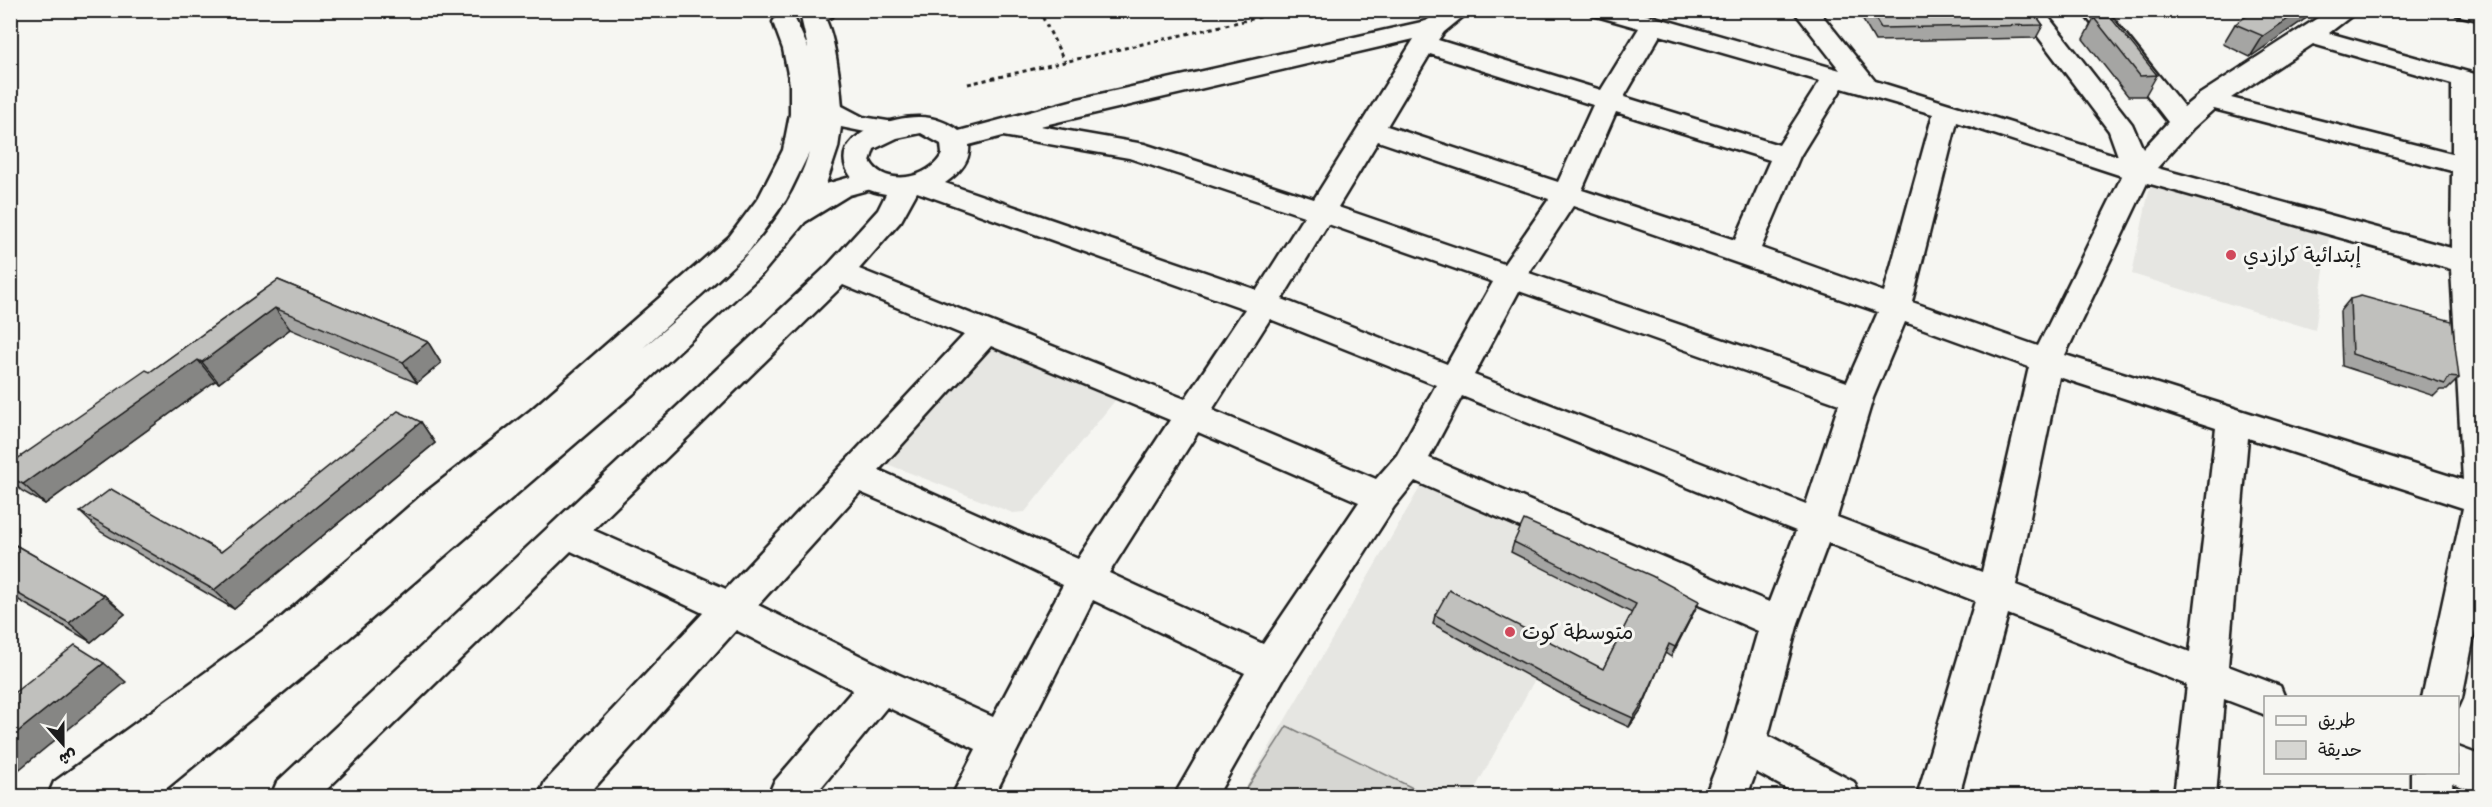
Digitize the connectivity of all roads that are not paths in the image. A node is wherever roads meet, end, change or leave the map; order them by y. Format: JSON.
{"nodes":[{"id":1,"x":1602,"y":10,"type":"edge"},
{"id":2,"x":1805,"y":10,"type":"edge"},
{"id":3,"x":2030,"y":10,"type":"edge"},
{"id":4,"x":2093,"y":10,"type":"edge"},
{"id":5,"x":2347,"y":10,"type":"edge"},
{"id":6,"x":2466,"y":10,"type":"edge"},
{"id":7,"x":2481,"y":14,"type":"edge"},
{"id":8,"x":812,"y":17,"type":"edge"},
{"id":9,"x":1654,"y":24,"type":"junction"},
{"id":10,"x":1439,"y":27,"type":"edge"},
{"id":11,"x":2310,"y":35,"type":"junction"},
{"id":12,"x":1836,"y":78,"type":"junction"},
{"id":13,"x":2473,"y":82,"type":"edge"},
{"id":14,"x":1865,"y":86,"type":"junction"},
{"id":15,"x":2209,"y":100,"type":"junction"},
{"id":16,"x":1608,"y":101,"type":"junction"},
{"id":17,"x":1947,"y":110,"type":"junction"},
{"id":18,"x":831,"y":111,"type":"junction"},
{"id":19,"x":2182,"y":123,"type":"junction"},
{"id":20,"x":999,"y":127,"type":"junction"},
{"id":21,"x":890,"y":129,"type":"junction"},
{"id":22,"x":1371,"y":130,"type":"junction"},
{"id":23,"x":954,"y":141,"type":"junction"},
{"id":24,"x":1786,"y":156,"type":"junction"},
{"id":25,"x":2473,"y":168,"type":"edge"},
{"id":26,"x":2138,"y":172,"type":"junction"},
{"id":27,"x":872,"y":180,"type":"junction"},
{"id":28,"x":911,"y":184,"type":"junction"},
{"id":29,"x":1566,"y":195,"type":"junction"},
{"id":30,"x":1320,"y":211,"type":"junction"},
{"id":31,"x":795,"y":215,"type":"junction"},
{"id":32,"x":1744,"y":254,"type":"junction"},
{"id":33,"x":2474,"y":265,"type":"edge"},
{"id":34,"x":839,"y":272,"type":"junction"},
{"id":35,"x":1510,"y":279,"type":"junction"},
{"id":36,"x":1263,"y":304,"type":"junction"},
{"id":37,"x":1895,"y":308,"type":"junction"},
{"id":38,"x":986,"y":331,"type":"junction"},
{"id":39,"x":2046,"y":361,"type":"junction"},
{"id":40,"x":1455,"y":379,"type":"junction"},
{"id":41,"x":1857,"y":398,"type":"junction"},
{"id":42,"x":1191,"y":415,"type":"junction"},
{"id":43,"x":2234,"y":421,"type":"junction"},
{"id":44,"x":1409,"y":464,"type":"junction"},
{"id":45,"x":853,"y":474,"type":"junction"},
{"id":46,"x":1382,"y":497,"type":"junction"},
{"id":47,"x":2481,"y":500,"type":"edge"},
{"id":48,"x":1817,"y":524,"type":"junction"},
{"id":49,"x":566,"y":533,"type":"junction"},
{"id":50,"x":1086,"y":578,"type":"junction"},
{"id":51,"x":1996,"y":592,"type":"junction"},
{"id":52,"x":731,"y":609,"type":"junction"},
{"id":53,"x":1779,"y":623,"type":"junction"},
{"id":54,"x":1270,"y":666,"type":"junction"},
{"id":55,"x":2206,"y":676,"type":"junction"},
{"id":56,"x":881,"y":686,"type":"junction"},
{"id":57,"x":2442,"y":696,"type":"edge"},
{"id":58,"x":2264,"y":697,"type":"edge"},
{"id":59,"x":1002,"y":741,"type":"junction"},
{"id":60,"x":1745,"y":745,"type":"junction"},
{"id":61,"x":2459,"y":767,"type":"edge"},
{"id":62,"x":2431,"y":774,"type":"edge"},
{"id":63,"x":2481,"y":775,"type":"edge"},
{"id":64,"x":69,"y":796,"type":"edge"},
{"id":65,"x":127,"y":796,"type":"edge"},
{"id":66,"x":292,"y":796,"type":"edge"},
{"id":67,"x":560,"y":796,"type":"edge"},
{"id":68,"x":789,"y":796,"type":"edge"},
{"id":69,"x":973,"y":796,"type":"edge"},
{"id":70,"x":1195,"y":796,"type":"edge"},
{"id":71,"x":1726,"y":796,"type":"edge"},
{"id":72,"x":1839,"y":796,"type":"edge"},
{"id":73,"x":1938,"y":796,"type":"edge"},
{"id":74,"x":2196,"y":796,"type":"edge"},
{"id":75,"x":2432,"y":796,"type":"edge"}],
"edges":[{"from":1,"to":9,"type":"main road"},
{"from":2,"to":14,"type":"main road"},
{"from":3,"to":26,"type":"main road"},
{"from":4,"to":19,"type":"main road"},
{"from":5,"to":11,"type":"main road"},
{"from":6,"to":7,"type":"main road"},
{"from":8,"to":18,"type":"main road"},
{"from":8,"to":64,"type":"main road"},
{"from":9,"to":12,"type":"main road"},
{"from":9,"to":16,"type":"main road"},
{"from":10,"to":16,"type":"main road"},
{"from":10,"to":20,"type":"main road"},
{"from":10,"to":22,"type":"main road"},
{"from":11,"to":13,"type":"main road"},
{"from":11,"to":15,"type":"main road"},
{"from":12,"to":14,"type":"main road"},
{"from":12,"to":24,"type":"main road"},
{"from":13,"to":25,"type":"main road"},
{"from":14,"to":17,"type":"main road"},
{"from":15,"to":19,"type":"main road"},
{"from":15,"to":25,"type":"main road"},
{"from":16,"to":24,"type":"main road"},
{"from":16,"to":29,"type":"main road"},
{"from":17,"to":26,"type":"main road"},
{"from":17,"to":37,"type":"main road"},
{"from":18,"to":21,"type":"main road"},
{"from":18,"to":31,"type":"main road"},
{"from":19,"to":26,"type":"main road"},
{"from":20,"to":23,"type":"main road"},
{"from":20,"to":30,"type":"main road"},
{"from":21,"to":23,"type":"main road"},
{"from":21,"to":27,"type":"main road"},
{"from":22,"to":29,"type":"main road"},
{"from":22,"to":30,"type":"main road"},
{"from":23,"to":28,"type":"main road"},
{"from":24,"to":32,"type":"main road"},
{"from":25,"to":33,"type":"main road"},
{"from":26,"to":33,"type":"main road"},
{"from":26,"to":39,"type":"main road"},
{"from":27,"to":28,"type":"main road"},
{"from":27,"to":31,"type":"main road"},
{"from":28,"to":34,"type":"main road"},
{"from":28,"to":36,"type":"main road"},
{"from":29,"to":32,"type":"main road"},
{"from":29,"to":35,"type":"main road"},
{"from":30,"to":35,"type":"main road"},
{"from":30,"to":36,"type":"main road"},
{"from":31,"to":65,"type":"main road"},
{"from":32,"to":37,"type":"main road"},
{"from":33,"to":47,"type":"main road"},
{"from":34,"to":38,"type":"main road"},
{"from":34,"to":49,"type":"main road"},
{"from":35,"to":40,"type":"main road"},
{"from":35,"to":41,"type":"main road"},
{"from":36,"to":40,"type":"main road"},
{"from":36,"to":42,"type":"main road"},
{"from":37,"to":39,"type":"main road"},
{"from":37,"to":41,"type":"main road"},
{"from":38,"to":42,"type":"main road"},
{"from":38,"to":45,"type":"main road"},
{"from":39,"to":43,"type":"main road"},
{"from":39,"to":51,"type":"main road"},
{"from":40,"to":44,"type":"main road"},
{"from":40,"to":48,"type":"main road"},
{"from":41,"to":48,"type":"main road"},
{"from":42,"to":46,"type":"main road"},
{"from":42,"to":50,"type":"main road"},
{"from":43,"to":47,"type":"main road"},
{"from":43,"to":55,"type":"main road"},
{"from":44,"to":46,"type":"main road"},
{"from":44,"to":53,"type":"main road"},
{"from":45,"to":50,"type":"main road"},
{"from":45,"to":52,"type":"main road"},
{"from":46,"to":54,"type":"main road"},
{"from":47,"to":57,"type":"main road"},
{"from":48,"to":51,"type":"main road"},
{"from":48,"to":53,"type":"main road"},
{"from":49,"to":52,"type":"main road"},
{"from":49,"to":66,"type":"main road"},
{"from":50,"to":54,"type":"main road"},
{"from":50,"to":59,"type":"main road"},
{"from":51,"to":55,"type":"main road"},
{"from":51,"to":73,"type":"main road"},
{"from":52,"to":56,"type":"main road"},
{"from":52,"to":67,"type":"main road"},
{"from":53,"to":60,"type":"main road"},
{"from":54,"to":70,"type":"main road"},
{"from":55,"to":58,"type":"main road"},
{"from":55,"to":74,"type":"main road"},
{"from":56,"to":59,"type":"main road"},
{"from":56,"to":68,"type":"main road"},
{"from":59,"to":69,"type":"main road"},
{"from":60,"to":71,"type":"main road"},
{"from":60,"to":72,"type":"main road"},
{"from":61,"to":63,"type":"main road"},
{"from":62,"to":75,"type":"main road"}]}
